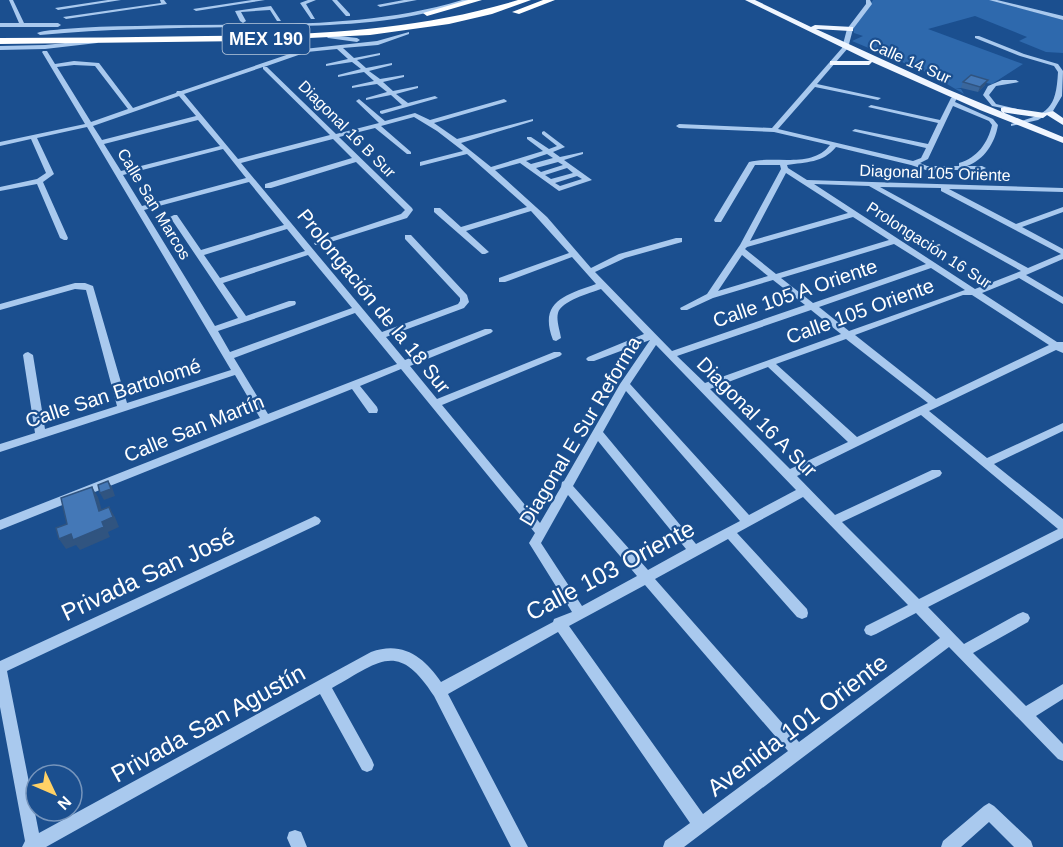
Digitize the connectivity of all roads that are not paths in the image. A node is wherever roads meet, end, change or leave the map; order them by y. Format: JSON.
{"nodes":[{"id":1,"x":11,"y":0,"type":"edge"},
{"id":2,"x":119,"y":0,"type":"edge"},
{"id":3,"x":162,"y":0,"type":"edge"},
{"id":4,"x":192,"y":0,"type":"edge"},
{"id":5,"x":263,"y":0,"type":"edge"},
{"id":6,"x":314,"y":0,"type":"edge"},
{"id":7,"x":334,"y":0,"type":"edge"},
{"id":8,"x":375,"y":0,"type":"edge"},
{"id":9,"x":416,"y":0,"type":"edge"},
{"id":10,"x":467,"y":0,"type":"edge"},
{"id":11,"x":478,"y":0,"type":"edge"},
{"id":12,"x":507,"y":0,"type":"edge"},
{"id":13,"x":527,"y":0,"type":"edge"},
{"id":14,"x":551,"y":0,"type":"edge"},
{"id":15,"x":742,"y":0,"type":"edge"},
{"id":16,"x":753,"y":0,"type":"edge"},
{"id":17,"x":765,"y":0,"type":"edge"},
{"id":18,"x":868,"y":0,"type":"edge"},
{"id":19,"x":991,"y":0,"type":"edge"},
{"id":20,"x":250,"y":1,"type":"edge"},
{"id":21,"x":58,"y":8,"type":"dead end"},
{"id":22,"x":255,"y":8,"type":"junction"},
{"id":23,"x":125,"y":9,"type":"junction"},
{"id":24,"x":385,"y":9,"type":"junction"},
{"id":25,"x":91,"y":14,"type":"junction"},
{"id":26,"x":405,"y":14,"type":"junction"},
{"id":27,"x":1063,"y":14,"type":"edge"},
{"id":28,"x":196,"y":15,"type":"junction"},
{"id":29,"x":348,"y":15,"type":"dead end"},
{"id":30,"x":779,"y":15,"type":"junction"},
{"id":31,"x":1051,"y":15,"type":"junction"},
{"id":32,"x":66,"y":17,"type":"dead end"},
{"id":33,"x":313,"y":18,"type":"dead end"},
{"id":34,"x":1063,"y":18,"type":"edge"},
{"id":35,"x":377,"y":19,"type":"junction"},
{"id":36,"x":798,"y":19,"type":"junction"},
{"id":37,"x":130,"y":20,"type":"dead end"},
{"id":38,"x":279,"y":20,"type":"dead end"},
{"id":39,"x":243,"y":21,"type":"dead end"},
{"id":40,"x":94,"y":22,"type":"dead end"},
{"id":41,"x":0,"y":25,"type":"edge"},
{"id":42,"x":22,"y":25,"type":"junction"},
{"id":43,"x":219,"y":25,"type":"junction"},
{"id":44,"x":160,"y":26,"type":"junction"},
{"id":45,"x":181,"y":26,"type":"junction"},
{"id":46,"x":817,"y":28,"type":"junction"},
{"id":47,"x":850,"y":29,"type":"junction"},
{"id":48,"x":0,"y":33,"type":"edge"},
{"id":49,"x":40,"y":33,"type":"junction"},
{"id":50,"x":407,"y":33,"type":"junction"},
{"id":51,"x":323,"y":35,"type":"junction"},
{"id":52,"x":977,"y":37,"type":"dead end"},
{"id":53,"x":0,"y":41,"type":"edge"},
{"id":54,"x":105,"y":41,"type":"junction"},
{"id":55,"x":378,"y":43,"type":"junction"},
{"id":56,"x":847,"y":44,"type":"junction"},
{"id":57,"x":337,"y":46,"type":"junction"},
{"id":58,"x":0,"y":48,"type":"edge"},
{"id":59,"x":306,"y":50,"type":"junction"},
{"id":60,"x":45,"y":52,"type":"dead end"},
{"id":61,"x":378,"y":54,"type":"dead end"},
{"id":62,"x":351,"y":60,"type":"junction"},
{"id":63,"x":833,"y":63,"type":"junction"},
{"id":64,"x":390,"y":64,"type":"dead end"},
{"id":65,"x":328,"y":65,"type":"dead end"},
{"id":66,"x":54,"y":66,"type":"junction"},
{"id":67,"x":885,"y":67,"type":"junction"},
{"id":68,"x":266,"y":68,"type":"dead end"},
{"id":69,"x":363,"y":70,"type":"junction"},
{"id":70,"x":1062,"y":72,"type":"edge"},
{"id":71,"x":340,"y":76,"type":"dead end"},
{"id":72,"x":402,"y":76,"type":"dead end"},
{"id":73,"x":378,"y":81,"type":"junction"},
{"id":74,"x":1016,"y":82,"type":"dead end"},
{"id":75,"x":814,"y":85,"type":"junction"},
{"id":76,"x":354,"y":87,"type":"dead end"},
{"id":77,"x":416,"y":87,"type":"dead end"},
{"id":78,"x":179,"y":93,"type":"junction"},
{"id":79,"x":392,"y":93,"type":"junction"},
{"id":80,"x":435,"y":98,"type":"dead end"},
{"id":81,"x":878,"y":98,"type":"dead end"},
{"id":82,"x":368,"y":99,"type":"dead end"},
{"id":83,"x":953,"y":100,"type":"junction"},
{"id":84,"x":359,"y":101,"type":"dead end"},
{"id":85,"x":504,"y":101,"type":"dead end"},
{"id":86,"x":1060,"y":101,"type":"edge"},
{"id":87,"x":407,"y":106,"type":"junction"},
{"id":88,"x":871,"y":107,"type":"dead end"},
{"id":89,"x":131,"y":109,"type":"junction"},
{"id":90,"x":996,"y":109,"type":"junction"},
{"id":91,"x":382,"y":112,"type":"dead end"},
{"id":92,"x":1046,"y":114,"type":"junction"},
{"id":93,"x":201,"y":117,"type":"junction"},
{"id":94,"x":531,"y":120,"type":"dead end"},
{"id":95,"x":430,"y":122,"type":"junction"},
{"id":96,"x":942,"y":122,"type":"junction"},
{"id":97,"x":1063,"y":122,"type":"edge"},
{"id":98,"x":1019,"y":123,"type":"junction"},
{"id":99,"x":380,"y":124,"type":"junction"},
{"id":100,"x":89,"y":125,"type":"junction"},
{"id":101,"x":679,"y":126,"type":"dead end"},
{"id":102,"x":774,"y":130,"type":"junction"},
{"id":103,"x":855,"y":131,"type":"dead end"},
{"id":104,"x":544,"y":133,"type":"dead end"},
{"id":105,"x":1063,"y":134,"type":"edge"},
{"id":106,"x":333,"y":135,"type":"junction"},
{"id":107,"x":33,"y":137,"type":"junction"},
{"id":108,"x":529,"y":138,"type":"dead end"},
{"id":109,"x":1063,"y":140,"type":"edge"},
{"id":110,"x":100,"y":142,"type":"junction"},
{"id":111,"x":456,"y":142,"type":"junction"},
{"id":112,"x":0,"y":144,"type":"edge"},
{"id":113,"x":834,"y":145,"type":"junction"},
{"id":114,"x":225,"y":147,"type":"junction"},
{"id":115,"x":930,"y":147,"type":"junction"},
{"id":116,"x":468,"y":152,"type":"junction"},
{"id":117,"x":548,"y":152,"type":"junction"},
{"id":118,"x":409,"y":153,"type":"dead end"},
{"id":119,"x":581,"y":153,"type":"dead end"},
{"id":120,"x":357,"y":159,"type":"junction"},
{"id":121,"x":558,"y":159,"type":"junction"},
{"id":122,"x":924,"y":159,"type":"junction"},
{"id":123,"x":521,"y":160,"type":"junction"},
{"id":124,"x":237,"y":162,"type":"junction"},
{"id":125,"x":423,"y":164,"type":"dead end"},
{"id":126,"x":916,"y":165,"type":"junction"},
{"id":127,"x":568,"y":166,"type":"junction"},
{"id":128,"x":784,"y":166,"type":"junction"},
{"id":129,"x":530,"y":167,"type":"junction"},
{"id":130,"x":982,"y":168,"type":"dead end"},
{"id":131,"x":489,"y":170,"type":"junction"},
{"id":132,"x":579,"y":173,"type":"junction"},
{"id":133,"x":119,"y":174,"type":"junction"},
{"id":134,"x":540,"y":174,"type":"junction"},
{"id":135,"x":251,"y":179,"type":"junction"},
{"id":136,"x":39,"y":181,"type":"junction"},
{"id":137,"x":550,"y":182,"type":"junction"},
{"id":138,"x":805,"y":182,"type":"junction"},
{"id":139,"x":869,"y":183,"type":"junction"},
{"id":140,"x":268,"y":186,"type":"dead end"},
{"id":141,"x":941,"y":187,"type":"junction"},
{"id":142,"x":0,"y":189,"type":"edge"},
{"id":143,"x":1063,"y":190,"type":"edge"},
{"id":144,"x":531,"y":208,"type":"junction"},
{"id":145,"x":140,"y":209,"type":"junction"},
{"id":146,"x":1063,"y":209,"type":"edge"},
{"id":147,"x":437,"y":210,"type":"dead end"},
{"id":148,"x":854,"y":214,"type":"junction"},
{"id":149,"x":174,"y":217,"type":"dead end"},
{"id":150,"x":718,"y":220,"type":"dead end"},
{"id":151,"x":290,"y":226,"type":"junction"},
{"id":152,"x":1015,"y":227,"type":"junction"},
{"id":153,"x":460,"y":230,"type":"junction"},
{"id":154,"x":64,"y":237,"type":"dead end"},
{"id":155,"x":408,"y":237,"type":"dead end"},
{"id":156,"x":679,"y":240,"type":"dead end"},
{"id":157,"x":895,"y":241,"type":"junction"},
{"id":158,"x":318,"y":243,"type":"dead end"},
{"id":159,"x":743,"y":248,"type":"junction"},
{"id":160,"x":309,"y":252,"type":"junction"},
{"id":161,"x":485,"y":252,"type":"dead end"},
{"id":162,"x":198,"y":254,"type":"junction"},
{"id":163,"x":573,"y":254,"type":"junction"},
{"id":164,"x":1063,"y":255,"type":"edge"},
{"id":165,"x":932,"y":265,"type":"junction"},
{"id":166,"x":589,"y":272,"type":"junction"},
{"id":167,"x":1025,"y":273,"type":"junction"},
{"id":168,"x":777,"y":278,"type":"junction"},
{"id":169,"x":502,"y":280,"type":"dead end"},
{"id":170,"x":218,"y":282,"type":"junction"},
{"id":171,"x":602,"y":285,"type":"junction"},
{"id":172,"x":975,"y":292,"type":"junction"},
{"id":173,"x":710,"y":296,"type":"junction"},
{"id":174,"x":1063,"y":301,"type":"edge"},
{"id":175,"x":292,"y":303,"type":"dead end"},
{"id":176,"x":811,"y":306,"type":"junction"},
{"id":177,"x":0,"y":307,"type":"edge"},
{"id":178,"x":684,"y":308,"type":"dead end"},
{"id":179,"x":357,"y":309,"type":"junction"},
{"id":180,"x":244,"y":320,"type":"junction"},
{"id":181,"x":213,"y":330,"type":"junction"},
{"id":182,"x":488,"y":331,"type":"dead end"},
{"id":183,"x":846,"y":334,"type":"junction"},
{"id":184,"x":379,"y":336,"type":"junction"},
{"id":185,"x":654,"y":336,"type":"junction"},
{"id":186,"x":556,"y":338,"type":"dead end"},
{"id":187,"x":1061,"y":346,"type":"edge"},
{"id":188,"x":557,"y":354,"type":"dead end"},
{"id":189,"x":28,"y":355,"type":"dead end"},
{"id":190,"x":670,"y":355,"type":"junction"},
{"id":191,"x":229,"y":356,"type":"junction"},
{"id":192,"x":591,"y":359,"type":"dead end"},
{"id":193,"x":769,"y":363,"type":"junction"},
{"id":194,"x":402,"y":364,"type":"junction"},
{"id":195,"x":238,"y":371,"type":"junction"},
{"id":196,"x":353,"y":384,"type":"junction"},
{"id":197,"x":625,"y":384,"type":"junction"},
{"id":198,"x":702,"y":388,"type":"junction"},
{"id":199,"x":434,"y":404,"type":"junction"},
{"id":200,"x":935,"y":404,"type":"junction"},
{"id":201,"x":123,"y":408,"type":"junction"},
{"id":202,"x":373,"y":410,"type":"dead end"},
{"id":203,"x":921,"y":410,"type":"junction"},
{"id":204,"x":266,"y":419,"type":"junction"},
{"id":205,"x":1063,"y":427,"type":"edge"},
{"id":206,"x":597,"y":432,"type":"junction"},
{"id":207,"x":41,"y":435,"type":"junction"},
{"id":208,"x":855,"y":442,"type":"junction"},
{"id":209,"x":0,"y":448,"type":"edge"},
{"id":210,"x":986,"y":463,"type":"junction"},
{"id":211,"x":936,"y":473,"type":"dead end"},
{"id":212,"x":788,"y":475,"type":"junction"},
{"id":213,"x":566,"y":485,"type":"junction"},
{"id":214,"x":804,"y":491,"type":"junction"},
{"id":215,"x":315,"y":521,"type":"dead end"},
{"id":216,"x":747,"y":521,"type":"junction"},
{"id":217,"x":833,"y":521,"type":"junction"},
{"id":218,"x":0,"y":525,"type":"edge"},
{"id":219,"x":1063,"y":526,"type":"edge"},
{"id":220,"x":729,"y":532,"type":"junction"},
{"id":221,"x":1063,"y":532,"type":"edge"},
{"id":222,"x":538,"y":537,"type":"junction"},
{"id":223,"x":693,"y":550,"type":"junction"},
{"id":224,"x":644,"y":577,"type":"junction"},
{"id":225,"x":916,"y":605,"type":"junction"},
{"id":226,"x":579,"y":612,"type":"junction"},
{"id":227,"x":802,"y":613,"type":"dead end"},
{"id":228,"x":1023,"y":618,"type":"dead end"},
{"id":229,"x":559,"y":623,"type":"junction"},
{"id":230,"x":871,"y":630,"type":"dead end"},
{"id":231,"x":950,"y":639,"type":"junction"},
{"id":232,"x":963,"y":652,"type":"junction"},
{"id":233,"x":0,"y":669,"type":"edge"},
{"id":234,"x":323,"y":685,"type":"junction"},
{"id":235,"x":439,"y":691,"type":"junction"},
{"id":236,"x":1063,"y":691,"type":"edge"},
{"id":237,"x":1025,"y":715,"type":"junction"},
{"id":238,"x":798,"y":752,"type":"junction"},
{"id":239,"x":1063,"y":754,"type":"edge"},
{"id":240,"x":367,"y":765,"type":"dead end"},
{"id":241,"x":701,"y":825,"type":"junction"},
{"id":242,"x":33,"y":846,"type":"edge"},
{"id":243,"x":520,"y":847,"type":"edge"},
{"id":244,"x":671,"y":847,"type":"edge"},
{"id":245,"x":949,"y":847,"type":"edge"},
{"id":246,"x":1025,"y":847,"type":"edge"}],
"edges":[{"from":1,"to":42,"type":"street"},
{"from":2,"to":21,"type":"street"},
{"from":3,"to":23,"type":"street"},
{"from":4,"to":28,"type":"street"},
{"from":5,"to":20,"type":"street"},
{"from":6,"to":33,"type":"street"},
{"from":7,"to":29,"type":"street"},
{"from":8,"to":24,"type":"street"},
{"from":9,"to":24,"type":"street"},
{"from":10,"to":26,"type":"street"},
{"from":11,"to":51,"type":"highway"},
{"from":12,"to":51,"type":"highway","number":"MEX 190"},
{"from":13,"to":51,"type":"highway","number":"MEX 190"},
{"from":14,"to":50,"type":"highway"},
{"from":15,"to":30,"type":"main road"},
{"from":16,"to":30,"type":"main road","name":"Calle 14 Sur"},
{"from":16,"to":36,"type":"main road","name":"Calle 14 Sur"},
{"from":17,"to":36,"type":"main road"},
{"from":18,"to":47,"type":"street"},
{"from":19,"to":31,"type":"street"},
{"from":20,"to":22,"type":"street"},
{"from":20,"to":28,"type":"street"},
{"from":22,"to":38,"type":"street"},
{"from":22,"to":39,"type":"street"},
{"from":23,"to":25,"type":"street"},
{"from":23,"to":37,"type":"street"},
{"from":24,"to":26,"type":"street"},
{"from":24,"to":35,"type":"street"},
{"from":25,"to":32,"type":"street"},
{"from":25,"to":40,"type":"street"},
{"from":26,"to":35,"type":"street"},
{"from":27,"to":31,"type":"street"},
{"from":28,"to":43,"type":"street"},
{"from":28,"to":45,"type":"street"},
{"from":30,"to":56,"type":"main road","name":"Calle 14 Sur"},
{"from":31,"to":34,"type":"street"},
{"from":35,"to":43,"type":"street"},
{"from":36,"to":46,"type":"main road","name":"Calle 14 Sur"},
{"from":41,"to":42,"type":"street"},
{"from":42,"to":44,"type":"street"},
{"from":43,"to":45,"type":"street"},
{"from":44,"to":45,"type":"street"},
{"from":44,"to":49,"type":"street"},
{"from":46,"to":47,"type":"main road"},
{"from":46,"to":56,"type":"main road","name":"Calle 14 Sur"},
{"from":47,"to":56,"type":"street"},
{"from":48,"to":49,"type":"highway","number":"MEX 190"},
{"from":49,"to":51,"type":"highway","number":"MEX 190"},
{"from":50,"to":51,"type":"highway"},
{"from":50,"to":55,"type":"street"},
{"from":51,"to":54,"type":"highway","number":"MEX 190"},
{"from":51,"to":55,"type":"street"},
{"from":51,"to":59,"type":"street"},
{"from":52,"to":70,"type":"street"},
{"from":53,"to":54,"type":"highway","number":"MEX 190"},
{"from":54,"to":58,"type":"street"},
{"from":55,"to":57,"type":"street"},
{"from":56,"to":63,"type":"street"},
{"from":56,"to":67,"type":"main road","name":"Calle 14 Sur"},
{"from":56,"to":90,"type":"main road","name":"Calle 14 Sur"},
{"from":57,"to":59,"type":"street"},
{"from":57,"to":62,"type":"street"},
{"from":59,"to":78,"type":"street"},
{"from":60,"to":66,"type":"street","name":"Calle San Marcos"},
{"from":61,"to":62,"type":"street"},
{"from":62,"to":65,"type":"street"},
{"from":62,"to":69,"type":"street"},
{"from":63,"to":67,"type":"main road"},
{"from":63,"to":75,"type":"street"},
{"from":64,"to":69,"type":"street"},
{"from":66,"to":89,"type":"street"},
{"from":66,"to":100,"type":"street","name":"Calle San Marcos"},
{"from":67,"to":83,"type":"main road","name":"Calle 14 Sur"},
{"from":68,"to":106,"type":"street","name":"Diagonal 16 B Sur"},
{"from":69,"to":71,"type":"street"},
{"from":69,"to":73,"type":"street"},
{"from":70,"to":86,"type":"street"},
{"from":72,"to":73,"type":"street"},
{"from":73,"to":76,"type":"street"},
{"from":73,"to":79,"type":"street"},
{"from":74,"to":92,"type":"street"},
{"from":75,"to":81,"type":"street"},
{"from":75,"to":102,"type":"street"},
{"from":77,"to":79,"type":"street"},
{"from":78,"to":89,"type":"street"},
{"from":78,"to":93,"type":"street","name":"Prolongación de la 18 Sur"},
{"from":79,"to":82,"type":"street"},
{"from":79,"to":87,"type":"street"},
{"from":80,"to":87,"type":"street"},
{"from":83,"to":96,"type":"street"},
{"from":83,"to":98,"type":"main road","name":"Calle 14 Sur"},
{"from":83,"to":122,"type":"street"},
{"from":84,"to":99,"type":"street"},
{"from":85,"to":95,"type":"street"},
{"from":86,"to":92,"type":"street"},
{"from":87,"to":91,"type":"street"},
{"from":88,"to":96,"type":"street"},
{"from":89,"to":100,"type":"street"},
{"from":90,"to":92,"type":"main road"},
{"from":90,"to":98,"type":"main road","name":"Calle 14 Sur"},
{"from":92,"to":97,"type":"main road"},
{"from":92,"to":98,"type":"street"},
{"from":93,"to":110,"type":"street"},
{"from":93,"to":114,"type":"street","name":"Prolongación de la 18 Sur"},
{"from":94,"to":111,"type":"street"},
{"from":95,"to":99,"type":"street","name":"Diagonal 16 A Sur"},
{"from":95,"to":111,"type":"street","name":"Diagonal 16 A Sur"},
{"from":96,"to":115,"type":"street"},
{"from":98,"to":105,"type":"main road","name":"Calle 14 Sur"},
{"from":98,"to":109,"type":"main road","name":"Calle 14 Sur"},
{"from":99,"to":106,"type":"street"},
{"from":99,"to":118,"type":"street"},
{"from":100,"to":107,"type":"street"},
{"from":100,"to":110,"type":"street","name":"Calle San Marcos"},
{"from":101,"to":102,"type":"street"},
{"from":102,"to":113,"type":"street"},
{"from":103,"to":115,"type":"street"},
{"from":104,"to":117,"type":"street"},
{"from":106,"to":120,"type":"street","name":"Diagonal 16 B Sur"},
{"from":106,"to":124,"type":"street"},
{"from":107,"to":112,"type":"street"},
{"from":107,"to":136,"type":"street"},
{"from":108,"to":117,"type":"street"},
{"from":110,"to":133,"type":"street","name":"Calle San Marcos"},
{"from":111,"to":116,"type":"street","name":"Diagonal 16 A Sur"},
{"from":113,"to":126,"type":"street"},
{"from":113,"to":128,"type":"street"},
{"from":114,"to":124,"type":"street","name":"Prolongación de la 18 Sur"},
{"from":114,"to":133,"type":"street"},
{"from":115,"to":122,"type":"street"},
{"from":116,"to":125,"type":"street"},
{"from":116,"to":131,"type":"street","name":"Diagonal 16 A Sur"},
{"from":117,"to":121,"type":"street"},
{"from":117,"to":123,"type":"street"},
{"from":119,"to":121,"type":"street"},
{"from":120,"to":140,"type":"street"},
{"from":120,"to":158,"type":"street","name":"Diagonal 16 B Sur"},
{"from":121,"to":127,"type":"street"},
{"from":121,"to":129,"type":"street"},
{"from":122,"to":126,"type":"street"},
{"from":123,"to":129,"type":"street"},
{"from":123,"to":131,"type":"street"},
{"from":124,"to":135,"type":"street","name":"Prolongación de la 18 Sur"},
{"from":126,"to":130,"type":"street"},
{"from":127,"to":132,"type":"street"},
{"from":127,"to":134,"type":"street"},
{"from":128,"to":138,"type":"street","name":"Prolongación 16 Sur"},
{"from":128,"to":150,"type":"street"},
{"from":128,"to":159,"type":"street"},
{"from":129,"to":134,"type":"street"},
{"from":131,"to":144,"type":"street","name":"Diagonal 16 A Sur"},
{"from":132,"to":137,"type":"street"},
{"from":132,"to":137,"type":"street"},
{"from":133,"to":145,"type":"street","name":"Calle San Marcos"},
{"from":134,"to":137,"type":"street"},
{"from":135,"to":145,"type":"street"},
{"from":135,"to":151,"type":"street","name":"Prolongación de la 18 Sur"},
{"from":136,"to":142,"type":"street"},
{"from":136,"to":154,"type":"street"},
{"from":138,"to":139,"type":"street","name":"Diagonal 105 Oriente"},
{"from":138,"to":148,"type":"street","name":"Prolongación 16 Sur"},
{"from":139,"to":141,"type":"street","name":"Diagonal 105 Oriente"},
{"from":139,"to":167,"type":"street"},
{"from":141,"to":143,"type":"street","name":"Diagonal 105 Oriente"},
{"from":141,"to":152,"type":"street"},
{"from":144,"to":153,"type":"street"},
{"from":144,"to":163,"type":"street","name":"Diagonal 16 A Sur"},
{"from":145,"to":181,"type":"street","name":"Calle San Marcos"},
{"from":146,"to":152,"type":"street"},
{"from":147,"to":153,"type":"street"},
{"from":148,"to":157,"type":"street","name":"Prolongación 16 Sur"},
{"from":148,"to":159,"type":"street"},
{"from":149,"to":162,"type":"street"},
{"from":151,"to":160,"type":"street","name":"Prolongación de la 18 Sur"},
{"from":151,"to":162,"type":"street"},
{"from":152,"to":164,"type":"street"},
{"from":153,"to":161,"type":"street"},
{"from":155,"to":184,"type":"street"},
{"from":156,"to":166,"type":"street"},
{"from":157,"to":165,"type":"street","name":"Prolongación 16 Sur"},
{"from":157,"to":168,"type":"street"},
{"from":159,"to":168,"type":"street"},
{"from":159,"to":173,"type":"street"},
{"from":160,"to":170,"type":"street"},
{"from":160,"to":179,"type":"street","name":"Prolongación de la 18 Sur"},
{"from":162,"to":170,"type":"street"},
{"from":163,"to":166,"type":"street","name":"Diagonal 16 A Sur"},
{"from":163,"to":169,"type":"street"},
{"from":164,"to":167,"type":"street","name":"Calle 105 Oriente"},
{"from":165,"to":172,"type":"street","name":"Prolongación 16 Sur"},
{"from":165,"to":176,"type":"street","name":"Calle 105 A Oriente"},
{"from":166,"to":171,"type":"street","name":"Diagonal 16 A Sur"},
{"from":167,"to":172,"type":"street","name":"Calle 105 Oriente"},
{"from":167,"to":174,"type":"street"},
{"from":168,"to":173,"type":"street"},
{"from":168,"to":176,"type":"street"},
{"from":170,"to":180,"type":"street"},
{"from":171,"to":185,"type":"street","name":"Diagonal 16 A Sur"},
{"from":171,"to":186,"type":"street"},
{"from":172,"to":183,"type":"street","name":"Calle 105 Oriente"},
{"from":172,"to":187,"type":"street","name":"Prolongación 16 Sur"},
{"from":173,"to":178,"type":"street"},
{"from":175,"to":180,"type":"street"},
{"from":176,"to":183,"type":"street"},
{"from":176,"to":190,"type":"street","name":"Calle 105 A Oriente"},
{"from":177,"to":201,"type":"street"},
{"from":179,"to":184,"type":"street","name":"Prolongación de la 18 Sur"},
{"from":179,"to":191,"type":"street"},
{"from":180,"to":181,"type":"street"},
{"from":181,"to":191,"type":"street","name":"Calle San Marcos"},
{"from":182,"to":194,"type":"street","name":"Calle San Martín"},
{"from":183,"to":193,"type":"street","name":"Calle 105 Oriente"},
{"from":183,"to":200,"type":"street"},
{"from":184,"to":194,"type":"street","name":"Prolongación de la 18 Sur"},
{"from":185,"to":190,"type":"street","name":"Diagonal 16 A Sur"},
{"from":185,"to":192,"type":"street"},
{"from":185,"to":197,"type":"street","name":"Diagonal E Sur Reforma"},
{"from":187,"to":200,"type":"street"},
{"from":188,"to":199,"type":"street"},
{"from":189,"to":207,"type":"street"},
{"from":190,"to":198,"type":"street","name":"Diagonal 16 A Sur"},
{"from":191,"to":195,"type":"street","name":"Calle San Marcos"},
{"from":193,"to":198,"type":"street","name":"Calle 105 Oriente"},
{"from":193,"to":208,"type":"street"},
{"from":194,"to":196,"type":"street","name":"Calle San Martín"},
{"from":194,"to":199,"type":"street","name":"Prolongación de la 18 Sur"},
{"from":195,"to":201,"type":"street","name":"Calle San Bartolomé"},
{"from":195,"to":204,"type":"street","name":"Calle San Marcos"},
{"from":196,"to":202,"type":"street"},
{"from":196,"to":204,"type":"street","name":"Calle San Martín"},
{"from":197,"to":206,"type":"street","name":"Diagonal E Sur Reforma"},
{"from":197,"to":216,"type":"street"},
{"from":198,"to":212,"type":"street","name":"Diagonal 16 A Sur"},
{"from":199,"to":222,"type":"street","name":"Prolongación de la 18 Sur"},
{"from":200,"to":203,"type":"street"},
{"from":201,"to":207,"type":"street","name":"Calle San Bartolomé"},
{"from":203,"to":208,"type":"street"},
{"from":203,"to":210,"type":"street"},
{"from":204,"to":218,"type":"street","name":"Calle San Martín"},
{"from":205,"to":210,"type":"street"},
{"from":206,"to":213,"type":"street","name":"Diagonal E Sur Reforma"},
{"from":206,"to":223,"type":"street"},
{"from":207,"to":209,"type":"street","name":"Calle San Bartolomé"},
{"from":208,"to":212,"type":"street"},
{"from":210,"to":219,"type":"street"},
{"from":211,"to":217,"type":"street"},
{"from":212,"to":214,"type":"street","name":"Diagonal 16 A Sur"},
{"from":213,"to":222,"type":"street","name":"Diagonal E Sur Reforma"},
{"from":213,"to":224,"type":"street"},
{"from":214,"to":216,"type":"street","name":"Calle 103 Oriente"},
{"from":214,"to":217,"type":"street","name":"Diagonal 16 A Sur"},
{"from":215,"to":233,"type":"street","name":"Privada San José"},
{"from":216,"to":220,"type":"street","name":"Calle 103 Oriente"},
{"from":217,"to":225,"type":"street","name":"Diagonal 16 A Sur"},
{"from":220,"to":223,"type":"street","name":"Calle 103 Oriente"},
{"from":220,"to":227,"type":"street"},
{"from":221,"to":225,"type":"street"},
{"from":222,"to":226,"type":"street","name":"Prolongación de la 18 Sur"},
{"from":223,"to":224,"type":"street","name":"Calle 103 Oriente"},
{"from":224,"to":226,"type":"street","name":"Calle 103 Oriente"},
{"from":224,"to":238,"type":"street"},
{"from":225,"to":230,"type":"street"},
{"from":225,"to":231,"type":"street","name":"Diagonal 16 A Sur"},
{"from":226,"to":229,"type":"street","name":"Calle 103 Oriente"},
{"from":228,"to":232,"type":"street"},
{"from":229,"to":235,"type":"street","name":"Calle 103 Oriente"},
{"from":229,"to":241,"type":"street"},
{"from":231,"to":232,"type":"street","name":"Diagonal 16 A Sur"},
{"from":231,"to":238,"type":"street","name":"Avenida 101 Oriente"},
{"from":232,"to":237,"type":"street","name":"Diagonal 16 A Sur"},
{"from":233,"to":242,"type":"street"},
{"from":234,"to":235,"type":"street","name":"Privada San Agustín"},
{"from":234,"to":240,"type":"street"},
{"from":234,"to":242,"type":"street","name":"Privada San Agustín"},
{"from":235,"to":243,"type":"street"},
{"from":236,"to":237,"type":"street"},
{"from":237,"to":239,"type":"street","name":"Diagonal 16 A Sur"},
{"from":238,"to":241,"type":"street","name":"Avenida 101 Oriente"},
{"from":241,"to":244,"type":"street","name":"Avenida 101 Oriente"},
{"from":245,"to":246,"type":"street"}]}
